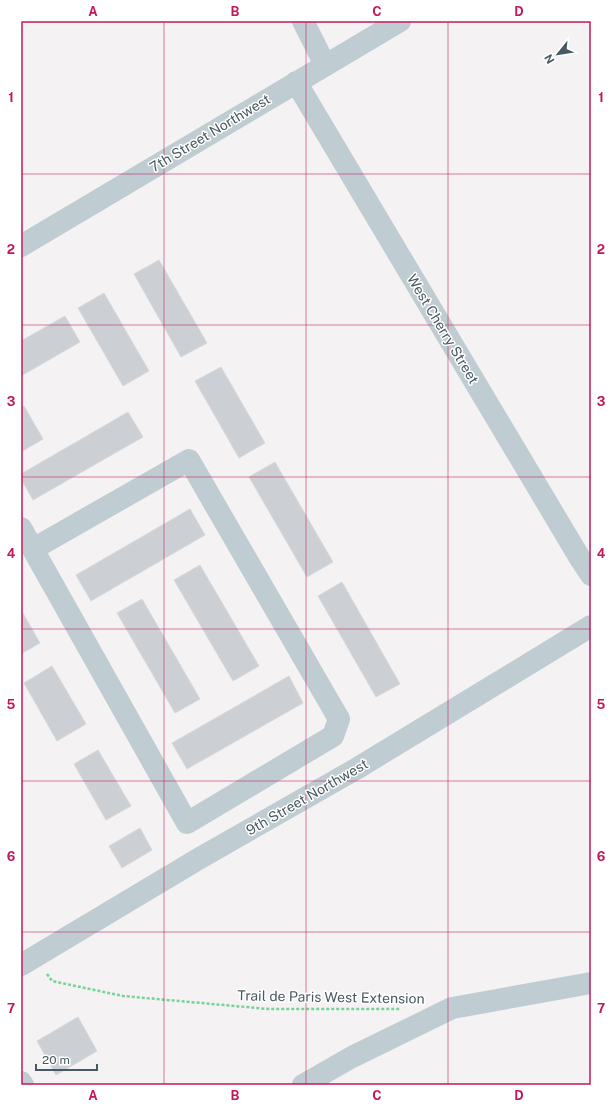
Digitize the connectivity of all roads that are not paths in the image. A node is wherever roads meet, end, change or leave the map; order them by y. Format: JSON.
{"nodes":[{"id":1,"x":303,"y":21,"type":"edge"},
{"id":2,"x":400,"y":21,"type":"edge"},
{"id":3,"x":325,"y":65,"type":"junction"},
{"id":4,"x":296,"y":82,"type":"junction"},
{"id":5,"x":21,"y":246,"type":"edge"},
{"id":6,"x":21,"y":528,"type":"edge"},
{"id":7,"x":33,"y":549,"type":"junction"},
{"id":8,"x":588,"y":563,"type":"edge"},
{"id":9,"x":591,"y":626,"type":"edge"},
{"id":10,"x":28,"y":960,"type":"edge"},
{"id":11,"x":591,"y":983,"type":"edge"},
{"id":12,"x":21,"y":1082,"type":"edge"},
{"id":13,"x":23,"y":1085,"type":"edge"},
{"id":14,"x":303,"y":1085,"type":"edge"}],
"edges":[{"from":1,"to":3,"type":"street"},
{"from":2,"to":3,"type":"street","name":"7th Street Northwest"},
{"from":3,"to":4,"type":"street","name":"7th Street Northwest"},
{"from":4,"to":5,"type":"street","name":"7th Street Northwest"},
{"from":4,"to":8,"type":"street","name":"West Cherry Street"},
{"from":6,"to":7,"type":"street"},
{"from":7,"to":7,"type":"street"},
{"from":9,"to":10,"type":"street","name":"9th Street Northwest"},
{"from":11,"to":14,"type":"street"},
{"from":12,"to":13,"type":"street"}]}
